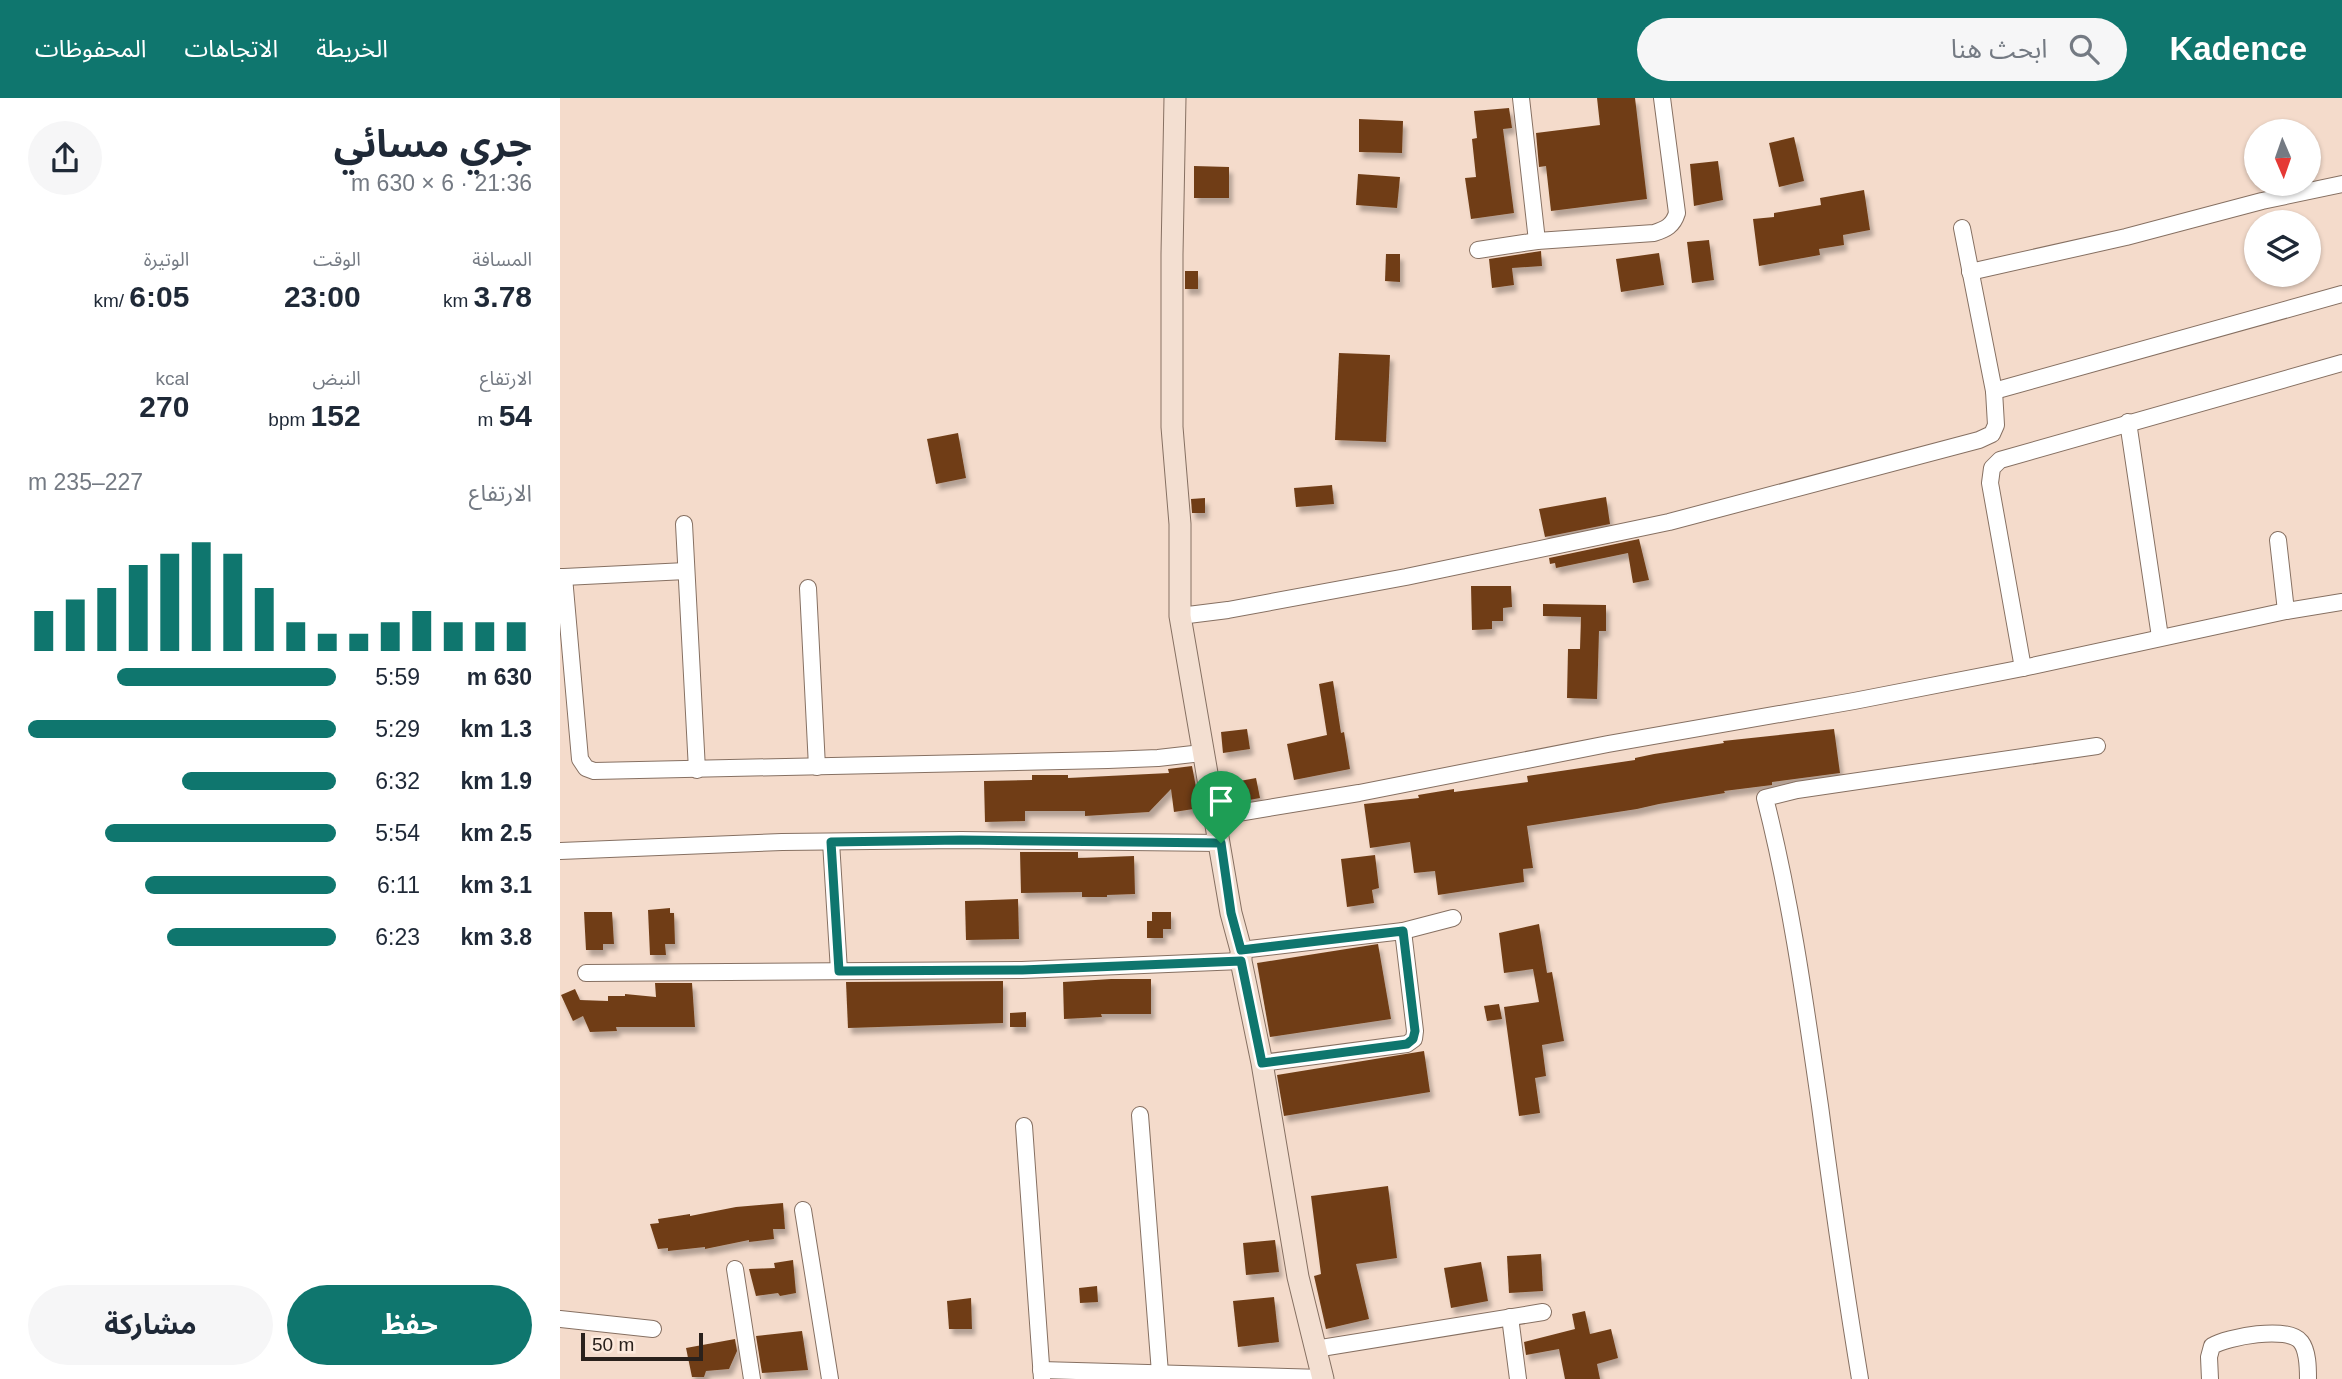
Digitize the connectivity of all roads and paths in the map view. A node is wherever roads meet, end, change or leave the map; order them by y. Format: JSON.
{"nodes":[{"id":1,"x":1175,"y":98,"type":"edge"},
{"id":2,"x":1521,"y":98,"type":"edge"},
{"id":3,"x":1662,"y":98,"type":"edge"},
{"id":4,"x":2342,"y":184,"type":"edge"},
{"id":5,"x":1962,"y":228,"type":"dead end"},
{"id":6,"x":1538,"y":241,"type":"junction"},
{"id":7,"x":1478,"y":250,"type":"dead end"},
{"id":8,"x":1970,"y":272,"type":"junction"},
{"id":9,"x":2342,"y":294,"type":"edge"},
{"id":10,"x":2342,"y":363,"type":"edge"},
{"id":11,"x":1993,"y":391,"type":"junction"},
{"id":12,"x":2128,"y":422,"type":"junction"},
{"id":13,"x":684,"y":524,"type":"dead end"},
{"id":14,"x":2278,"y":540,"type":"dead end"},
{"id":15,"x":686,"y":571,"type":"junction"},
{"id":16,"x":562,"y":577,"type":"edge"},
{"id":17,"x":808,"y":588,"type":"dead end"},
{"id":18,"x":2342,"y":601,"type":"edge"},
{"id":19,"x":2286,"y":611,"type":"junction"},
{"id":20,"x":1180,"y":616,"type":"junction"},
{"id":21,"x":2160,"y":637,"type":"junction"},
{"id":22,"x":2023,"y":668,"type":"junction"},
{"id":23,"x":2097,"y":746,"type":"dead end"},
{"id":24,"x":1202,"y":753,"type":"junction"},
{"id":25,"x":817,"y":767,"type":"junction"},
{"id":26,"x":697,"y":770,"type":"junction"},
{"id":27,"x":1214,"y":817,"type":"junction"},
{"id":28,"x":831,"y":842,"type":"junction"},
{"id":29,"x":1221,"y":843,"type":"junction"},
{"id":30,"x":560,"y":851,"type":"edge"},
{"id":31,"x":1453,"y":918,"type":"dead end"},
{"id":32,"x":1403,"y":931,"type":"junction"},
{"id":33,"x":1241,"y":956,"type":"junction"},
{"id":34,"x":839,"y":971,"type":"junction"},
{"id":35,"x":586,"y":973,"type":"dead end"},
{"id":36,"x":1262,"y":1063,"type":"junction"},
{"id":37,"x":1140,"y":1115,"type":"dead end"},
{"id":38,"x":1024,"y":1126,"type":"dead end"},
{"id":39,"x":803,"y":1210,"type":"dead end"},
{"id":40,"x":735,"y":1269,"type":"dead end"},
{"id":41,"x":1543,"y":1312,"type":"dead end"},
{"id":42,"x":561,"y":1315,"type":"edge"},
{"id":43,"x":1510,"y":1317,"type":"junction"},
{"id":44,"x":653,"y":1329,"type":"dead end"},
{"id":45,"x":1315,"y":1349,"type":"junction"},
{"id":46,"x":1160,"y":1373,"type":"junction"},
{"id":47,"x":1042,"y":1375,"type":"edge"},
{"id":48,"x":1323,"y":1378,"type":"edge"},
{"id":49,"x":752,"y":1379,"type":"edge"},
{"id":50,"x":830,"y":1379,"type":"edge"},
{"id":51,"x":1518,"y":1379,"type":"edge"},
{"id":52,"x":1860,"y":1379,"type":"edge"},
{"id":53,"x":2210,"y":1379,"type":"edge"},
{"id":54,"x":2308,"y":1379,"type":"edge"}],
"edges":[{"from":1,"to":20,"type":"main road"},
{"from":2,"to":6,"type":"street"},
{"from":3,"to":6,"type":"street"},
{"from":4,"to":8,"type":"street"},
{"from":5,"to":8,"type":"street"},
{"from":6,"to":7,"type":"street"},
{"from":8,"to":11,"type":"street"},
{"from":9,"to":11,"type":"street"},
{"from":10,"to":12,"type":"street"},
{"from":11,"to":20,"type":"street"},
{"from":12,"to":21,"type":"street"},
{"from":12,"to":22,"type":"street"},
{"from":13,"to":15,"type":"street"},
{"from":14,"to":19,"type":"street"},
{"from":15,"to":16,"type":"street"},
{"from":15,"to":26,"type":"street"},
{"from":16,"to":26,"type":"street"},
{"from":17,"to":25,"type":"street"},
{"from":18,"to":19,"type":"street"},
{"from":19,"to":21,"type":"street"},
{"from":20,"to":24,"type":"main road"},
{"from":21,"to":22,"type":"street"},
{"from":22,"to":27,"type":"street"},
{"from":23,"to":52,"type":"street"},
{"from":24,"to":25,"type":"street"},
{"from":24,"to":27,"type":"main road"},
{"from":25,"to":26,"type":"street"},
{"from":27,"to":29,"type":"main road"},
{"from":28,"to":29,"type":"street"},
{"from":28,"to":30,"type":"street"},
{"from":28,"to":34,"type":"street"},
{"from":29,"to":33,"type":"main road"},
{"from":31,"to":32,"type":"street"},
{"from":32,"to":33,"type":"street"},
{"from":32,"to":36,"type":"street"},
{"from":33,"to":34,"type":"street"},
{"from":33,"to":36,"type":"main road"},
{"from":34,"to":35,"type":"street"},
{"from":36,"to":45,"type":"main road"},
{"from":37,"to":46,"type":"street"},
{"from":38,"to":47,"type":"street"},
{"from":39,"to":50,"type":"street"},
{"from":40,"to":49,"type":"street"},
{"from":41,"to":43,"type":"street"},
{"from":42,"to":44,"type":"street"},
{"from":43,"to":45,"type":"street"},
{"from":43,"to":51,"type":"street"},
{"from":45,"to":48,"type":"main road"},
{"from":46,"to":47,"type":"street"},
{"from":46,"to":48,"type":"street"},
{"from":53,"to":54,"type":"street"}]}
